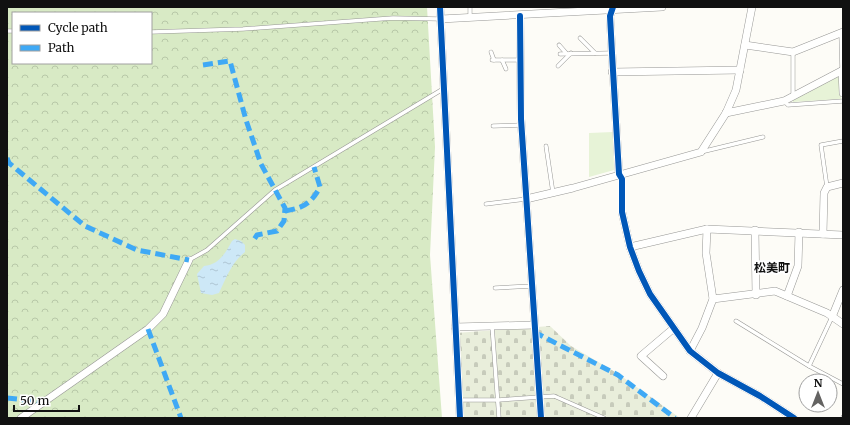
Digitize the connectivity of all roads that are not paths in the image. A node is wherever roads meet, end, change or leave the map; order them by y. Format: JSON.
{"nodes":[{"id":1,"x":440,"y":7,"type":"edge"},
{"id":2,"x":470,"y":7,"type":"edge"},
{"id":3,"x":662,"y":7,"type":"edge"},
{"id":4,"x":752,"y":7,"type":"edge"},
{"id":5,"x":604,"y":8,"type":"edge"},
{"id":6,"x":613,"y":8,"type":"edge"},
{"id":7,"x":550,"y":10,"type":"edge"},
{"id":8,"x":520,"y":16,"type":"junction"},
{"id":9,"x":470,"y":17,"type":"junction"},
{"id":10,"x":441,"y":19,"type":"junction"},
{"id":11,"x":152,"y":32,"type":"edge"},
{"id":12,"x":842,"y":33,"type":"edge"},
{"id":13,"x":580,"y":38,"type":"dead end"},
{"id":14,"x":559,"y":45,"type":"dead end"},
{"id":15,"x":745,"y":45,"type":"junction"},
{"id":16,"x":491,"y":52,"type":"dead end"},
{"id":17,"x":612,"y":52,"type":"junction"},
{"id":18,"x":793,"y":52,"type":"junction"},
{"id":19,"x":566,"y":53,"type":"junction"},
{"id":20,"x":571,"y":53,"type":"junction"},
{"id":21,"x":595,"y":53,"type":"junction"},
{"id":22,"x":560,"y":54,"type":"dead end"},
{"id":23,"x":502,"y":60,"type":"junction"},
{"id":24,"x":521,"y":60,"type":"junction"},
{"id":25,"x":558,"y":66,"type":"dead end"},
{"id":26,"x":506,"y":69,"type":"dead end"},
{"id":27,"x":740,"y":70,"type":"junction"},
{"id":28,"x":843,"y":70,"type":"edge"},
{"id":29,"x":612,"y":72,"type":"junction"},
{"id":30,"x":443,"y":89,"type":"junction"},
{"id":31,"x":843,"y":94,"type":"edge"},
{"id":32,"x":793,"y":96,"type":"junction"},
{"id":33,"x":784,"y":101,"type":"junction"},
{"id":34,"x":843,"y":101,"type":"edge"},
{"id":35,"x":726,"y":113,"type":"junction"},
{"id":36,"x":522,"y":125,"type":"junction"},
{"id":37,"x":493,"y":126,"type":"dead end"},
{"id":38,"x":763,"y":137,"type":"dead end"},
{"id":39,"x":843,"y":141,"type":"edge"},
{"id":40,"x":546,"y":146,"type":"dead end"},
{"id":41,"x":701,"y":152,"type":"junction"},
{"id":42,"x":619,"y":174,"type":"junction"},
{"id":43,"x":843,"y":183,"type":"edge"},
{"id":44,"x":827,"y":187,"type":"junction"},
{"id":45,"x":553,"y":193,"type":"junction"},
{"id":46,"x":526,"y":199,"type":"junction"},
{"id":47,"x":486,"y":204,"type":"dead end"},
{"id":48,"x":707,"y":229,"type":"junction"},
{"id":49,"x":755,"y":230,"type":"junction"},
{"id":50,"x":799,"y":232,"type":"junction"},
{"id":51,"x":823,"y":234,"type":"junction"},
{"id":52,"x":843,"y":235,"type":"edge"},
{"id":53,"x":630,"y":247,"type":"junction"},
{"id":54,"x":190,"y":260,"type":"joint"},
{"id":55,"x":532,"y":286,"type":"junction"},
{"id":56,"x":495,"y":288,"type":"dead end"},
{"id":57,"x":843,"y":290,"type":"edge"},
{"id":58,"x":756,"y":295,"type":"junction"},
{"id":59,"x":787,"y":296,"type":"junction"},
{"id":60,"x":713,"y":299,"type":"junction"},
{"id":61,"x":832,"y":317,"type":"junction"},
{"id":62,"x":736,"y":321,"type":"dead end"},
{"id":63,"x":843,"y":324,"type":"edge"},
{"id":64,"x":534,"y":325,"type":"junction"},
{"id":65,"x":492,"y":326,"type":"junction"},
{"id":66,"x":455,"y":327,"type":"junction"},
{"id":67,"x":674,"y":328,"type":"junction"},
{"id":68,"x":690,"y":351,"type":"junction"},
{"id":69,"x":809,"y":366,"type":"junction"},
{"id":70,"x":718,"y":373,"type":"junction"},
{"id":71,"x":663,"y":376,"type":"dead end"},
{"id":72,"x":843,"y":384,"type":"edge"},
{"id":73,"x":539,"y":396,"type":"junction"},
{"id":74,"x":459,"y":400,"type":"junction"},
{"id":75,"x":498,"y":400,"type":"junction"},
{"id":76,"x":21,"y":418,"type":"edge"},
{"id":77,"x":460,"y":418,"type":"edge"},
{"id":78,"x":499,"y":418,"type":"edge"},
{"id":79,"x":541,"y":418,"type":"edge"},
{"id":80,"x":604,"y":418,"type":"edge"},
{"id":81,"x":691,"y":418,"type":"edge"},
{"id":82,"x":794,"y":418,"type":"edge"}],
"edges":[{"from":1,"to":10,"type":"street"},
{"from":2,"to":9,"type":"lane"},
{"from":3,"to":6,"type":"street"},
{"from":4,"to":15,"type":"street"},
{"from":5,"to":6,"type":"street"},
{"from":5,"to":7,"type":"street"},
{"from":6,"to":17,"type":"street"},
{"from":7,"to":8,"type":"street"},
{"from":8,"to":9,"type":"street"},
{"from":8,"to":24,"type":"street"},
{"from":9,"to":10,"type":"street"},
{"from":10,"to":11,"type":"lane"},
{"from":10,"to":30,"type":"street"},
{"from":12,"to":18,"type":"street"},
{"from":12,"to":28,"type":"lane"},
{"from":13,"to":21,"type":"lane"},
{"from":14,"to":19,"type":"lane"},
{"from":15,"to":18,"type":"street"},
{"from":15,"to":27,"type":"street"},
{"from":16,"to":23,"type":"lane"},
{"from":17,"to":21,"type":"lane"},
{"from":17,"to":29,"type":"street"},
{"from":18,"to":32,"type":"lane"},
{"from":19,"to":20,"type":"lane"},
{"from":19,"to":22,"type":"lane"},
{"from":20,"to":21,"type":"lane"},
{"from":20,"to":25,"type":"lane"},
{"from":23,"to":24,"type":"lane"},
{"from":23,"to":26,"type":"lane"},
{"from":24,"to":36,"type":"street"},
{"from":27,"to":29,"type":"street"},
{"from":27,"to":35,"type":"street"},
{"from":28,"to":31,"type":"street"},
{"from":28,"to":32,"type":"street"},
{"from":29,"to":42,"type":"street"},
{"from":30,"to":54,"type":"lane"},
{"from":30,"to":66,"type":"street"},
{"from":32,"to":33,"type":"street"},
{"from":33,"to":34,"type":"lane"},
{"from":33,"to":35,"type":"street"},
{"from":35,"to":41,"type":"street"},
{"from":36,"to":37,"type":"lane"},
{"from":36,"to":46,"type":"street"},
{"from":38,"to":41,"type":"lane"},
{"from":39,"to":44,"type":"lane"},
{"from":40,"to":45,"type":"lane"},
{"from":41,"to":42,"type":"street"},
{"from":42,"to":45,"type":"street"},
{"from":42,"to":53,"type":"street"},
{"from":43,"to":44,"type":"street"},
{"from":44,"to":51,"type":"street"},
{"from":45,"to":46,"type":"street"},
{"from":46,"to":47,"type":"lane"},
{"from":46,"to":55,"type":"street"},
{"from":48,"to":49,"type":"street"},
{"from":48,"to":53,"type":"street"},
{"from":48,"to":60,"type":"street"},
{"from":49,"to":50,"type":"street"},
{"from":49,"to":58,"type":"street"},
{"from":50,"to":51,"type":"street"},
{"from":50,"to":59,"type":"street"},
{"from":51,"to":52,"type":"street"},
{"from":53,"to":67,"type":"street"},
{"from":54,"to":76,"type":"street"},
{"from":55,"to":56,"type":"lane"},
{"from":55,"to":64,"type":"street"},
{"from":57,"to":61,"type":"street"},
{"from":58,"to":59,"type":"street"},
{"from":58,"to":60,"type":"street"},
{"from":59,"to":61,"type":"street"},
{"from":60,"to":68,"type":"street"},
{"from":61,"to":63,"type":"street"},
{"from":61,"to":69,"type":"lane"},
{"from":62,"to":69,"type":"lane"},
{"from":64,"to":65,"type":"street"},
{"from":64,"to":73,"type":"street"},
{"from":65,"to":66,"type":"street"},
{"from":65,"to":75,"type":"lane"},
{"from":66,"to":74,"type":"street"},
{"from":67,"to":68,"type":"street"},
{"from":67,"to":71,"type":"street"},
{"from":68,"to":70,"type":"street"},
{"from":69,"to":72,"type":"lane"},
{"from":70,"to":81,"type":"street"},
{"from":70,"to":82,"type":"street"},
{"from":73,"to":75,"type":"lane"},
{"from":73,"to":79,"type":"street"},
{"from":73,"to":80,"type":"lane"},
{"from":74,"to":75,"type":"lane"},
{"from":74,"to":77,"type":"street"},
{"from":75,"to":78,"type":"lane"}]}
